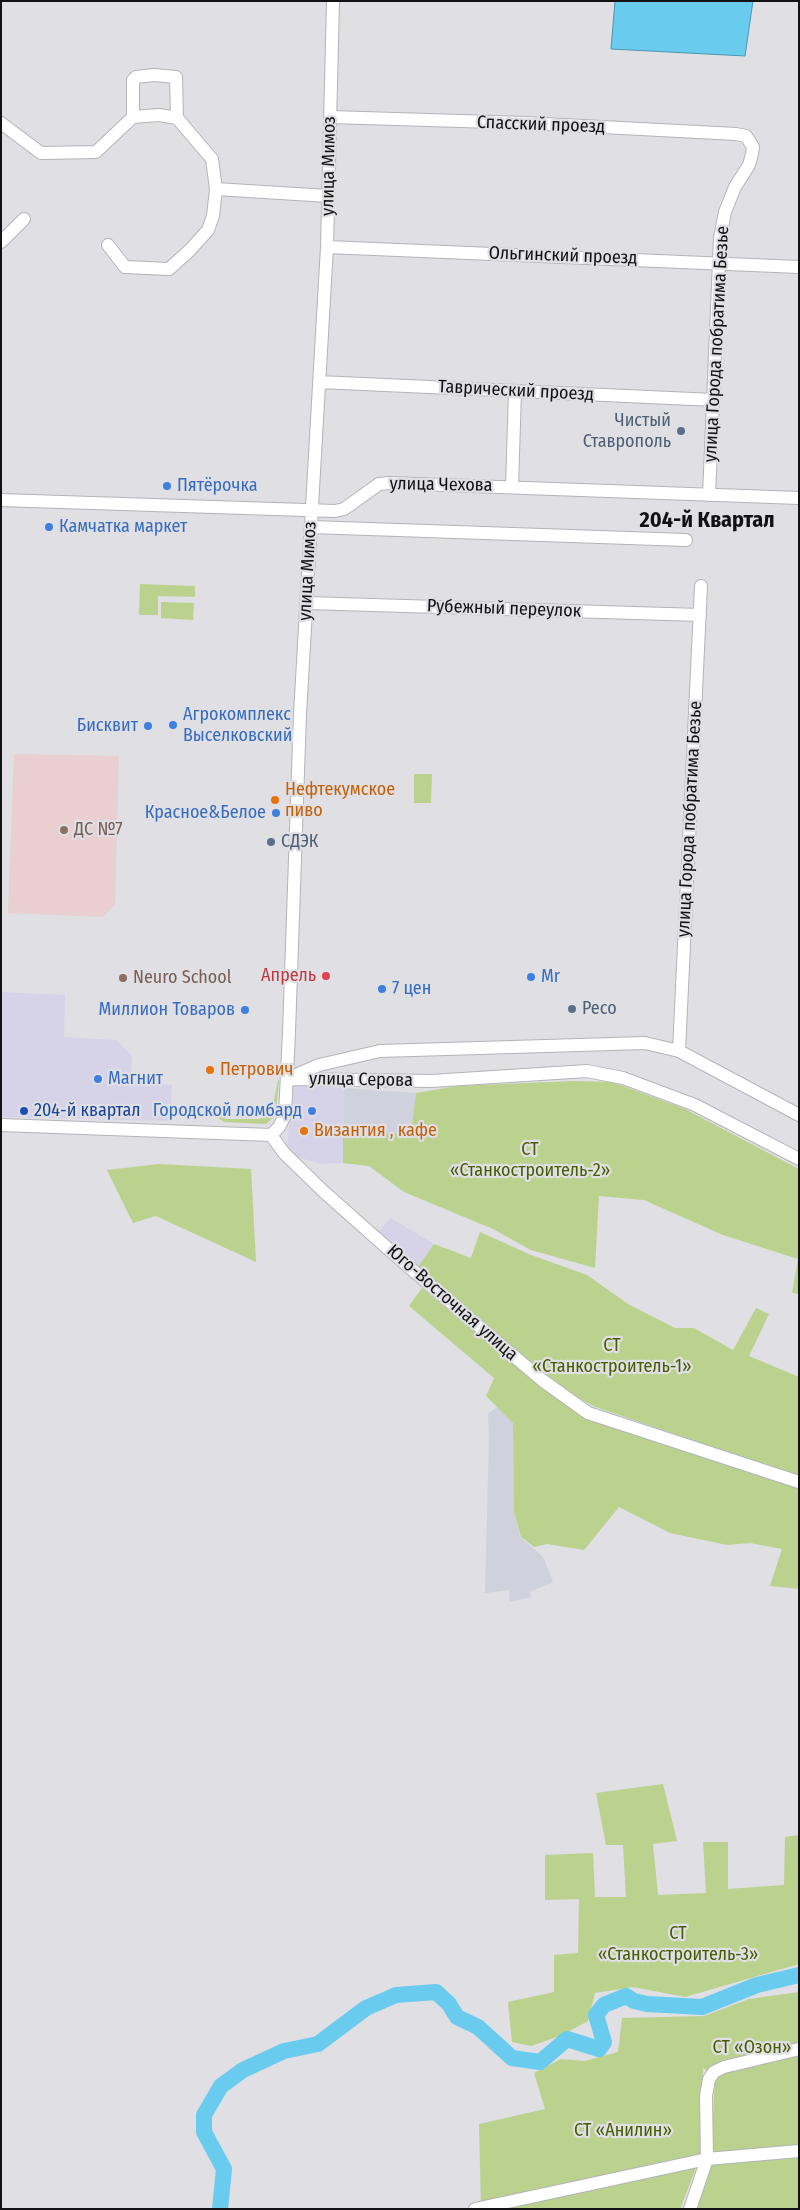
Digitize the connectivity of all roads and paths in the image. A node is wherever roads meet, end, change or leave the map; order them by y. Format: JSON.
{"nodes":[{"id":1,"x":333,"y":1,"type":"edge"},
{"id":2,"x":133,"y":117,"type":"junction"},
{"id":3,"x":330,"y":117,"type":"junction"},
{"id":4,"x":177,"y":118,"type":"junction"},
{"id":5,"x":1,"y":123,"type":"edge"},
{"id":6,"x":750,"y":141,"type":"joint"},
{"id":7,"x":216,"y":189,"type":"junction"},
{"id":8,"x":328,"y":196,"type":"junction"},
{"id":9,"x":24,"y":219,"type":"dead end"},
{"id":10,"x":1,"y":242,"type":"edge"},
{"id":11,"x":108,"y":245,"type":"dead end"},
{"id":12,"x":327,"y":247,"type":"junction"},
{"id":13,"x":718,"y":263,"type":"junction"},
{"id":14,"x":799,"y":267,"type":"edge"},
{"id":15,"x":319,"y":382,"type":"junction"},
{"id":16,"x":515,"y":391,"type":"junction"},
{"id":17,"x":714,"y":400,"type":"junction"},
{"id":18,"x":512,"y":487,"type":"junction"},
{"id":19,"x":709,"y":495,"type":"junction"},
{"id":20,"x":799,"y":498,"type":"edge"},
{"id":21,"x":1,"y":500,"type":"edge"},
{"id":22,"x":311,"y":510,"type":"junction"},
{"id":23,"x":311,"y":527,"type":"junction"},
{"id":24,"x":686,"y":540,"type":"dead end"},
{"id":25,"x":701,"y":586,"type":"dead end"},
{"id":26,"x":307,"y":602,"type":"junction"},
{"id":27,"x":700,"y":615,"type":"junction"},
{"id":28,"x":679,"y":1051,"type":"junction"},
{"id":29,"x":287,"y":1079,"type":"junction"},
{"id":30,"x":799,"y":1115,"type":"edge"},
{"id":31,"x":1,"y":1125,"type":"edge"},
{"id":32,"x":270,"y":1135,"type":"junction"},
{"id":33,"x":799,"y":1159,"type":"edge"},
{"id":34,"x":799,"y":1482,"type":"edge"},
{"id":35,"x":799,"y":2049,"type":"edge"},
{"id":36,"x":799,"y":2151,"type":"edge"},
{"id":37,"x":707,"y":2159,"type":"junction"},
{"id":38,"x":475,"y":2209,"type":"edge"},
{"id":39,"x":690,"y":2209,"type":"edge"}],
"edges":[{"from":1,"to":3,"type":"street","name":"улица Мимоз"},
{"from":2,"to":4,"type":"street"},
{"from":2,"to":4,"type":"street"},
{"from":2,"to":5,"type":"street"},
{"from":3,"to":6,"type":"street","name":"Спасский проезд"},
{"from":3,"to":8,"type":"street","name":"улица Мимоз"},
{"from":4,"to":7,"type":"street"},
{"from":6,"to":13,"type":"street","name":"улица Города побратима Безье"},
{"from":7,"to":8,"type":"street"},
{"from":7,"to":11,"type":"street"},
{"from":8,"to":12,"type":"street","name":"улица Мимоз"},
{"from":9,"to":10,"type":"street"},
{"from":12,"to":13,"type":"street","name":"Ольгинский проезд"},
{"from":12,"to":15,"type":"street","name":"улица Мимоз"},
{"from":13,"to":14,"type":"street","name":"Ольгинский проезд"},
{"from":13,"to":17,"type":"street","name":"улица Города побратима Безье"},
{"from":15,"to":16,"type":"street","name":"Таврический проезд"},
{"from":15,"to":22,"type":"street","name":"улица Мимоз"},
{"from":16,"to":17,"type":"street","name":"Таврический проезд"},
{"from":16,"to":18,"type":"street"},
{"from":17,"to":19,"type":"street","name":"улица Города побратима Безье"},
{"from":18,"to":19,"type":"street","name":"улица Чехова"},
{"from":18,"to":22,"type":"street","name":"улица Чехова"},
{"from":19,"to":20,"type":"street","name":"улица Чехова"},
{"from":21,"to":22,"type":"street","name":"улица Чехова"},
{"from":22,"to":23,"type":"street","name":"улица Мимоз"},
{"from":23,"to":24,"type":"street"},
{"from":23,"to":26,"type":"street","name":"улица Мимоз"},
{"from":25,"to":27,"type":"street","name":"улица Города побратима Безье"},
{"from":26,"to":27,"type":"street","name":"Рубежный переулок"},
{"from":26,"to":29,"type":"street","name":"улица Мимоз"},
{"from":27,"to":28,"type":"street","name":"улица Города побратима Безье"},
{"from":28,"to":29,"type":"street","name":"улица Серова"},
{"from":28,"to":30,"type":"street","name":"улица Серова"},
{"from":29,"to":32,"type":"street","name":"улица Мимоз"},
{"from":29,"to":33,"type":"street","name":"улица Серова"},
{"from":31,"to":32,"type":"street"},
{"from":32,"to":34,"type":"street","name":"Юго-Восточная улица"},
{"from":35,"to":37,"type":"street"},
{"from":36,"to":37,"type":"street"},
{"from":37,"to":38,"type":"street"},
{"from":37,"to":39,"type":"street"}]}
